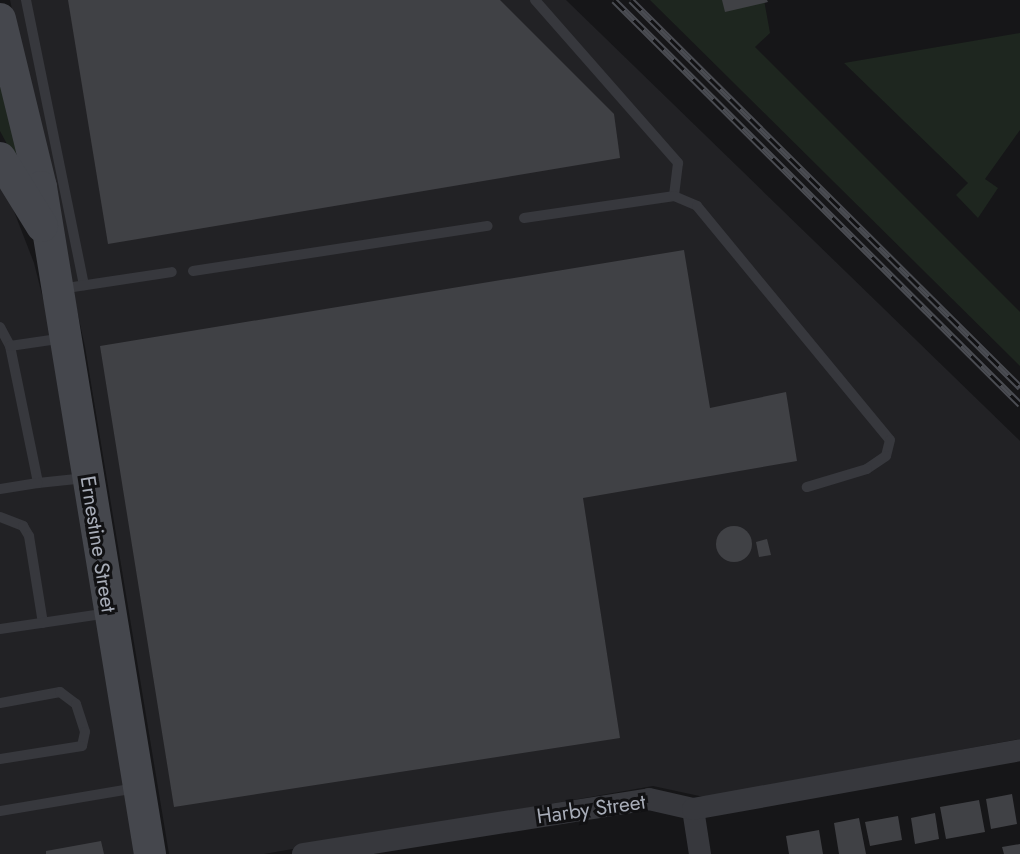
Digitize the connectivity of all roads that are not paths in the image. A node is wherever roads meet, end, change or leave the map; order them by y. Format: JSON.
{"nodes":[{"id":1,"x":26,"y":0,"type":"edge"},
{"id":2,"x":535,"y":0,"type":"edge"},
{"id":3,"x":0,"y":19,"type":"edge"},
{"id":4,"x":0,"y":158,"type":"edge"},
{"id":5,"x":674,"y":196,"type":"junction"},
{"id":6,"x":524,"y":218,"type":"dead end"},
{"id":7,"x":488,"y":226,"type":"dead end"},
{"id":8,"x":47,"y":234,"type":"junction"},
{"id":9,"x":193,"y":271,"type":"dead end"},
{"id":10,"x":172,"y":272,"type":"dead end"},
{"id":11,"x":70,"y":287,"type":"junction"},
{"id":12,"x":0,"y":327,"type":"edge"},
{"id":13,"x":64,"y":338,"type":"junction"},
{"id":14,"x":10,"y":346,"type":"junction"},
{"id":15,"x":87,"y":478,"type":"junction"},
{"id":16,"x":38,"y":483,"type":"junction"},
{"id":17,"x":807,"y":487,"type":"dead end"},
{"id":18,"x":0,"y":489,"type":"edge"},
{"id":19,"x":0,"y":517,"type":"edge"},
{"id":20,"x":110,"y":613,"type":"junction"},
{"id":21,"x":43,"y":623,"type":"junction"},
{"id":22,"x":0,"y":629,"type":"edge"},
{"id":23,"x":0,"y":703,"type":"edge"},
{"id":24,"x":1020,"y":750,"type":"edge"},
{"id":25,"x":0,"y":759,"type":"edge"},
{"id":26,"x":138,"y":787,"type":"junction"},
{"id":27,"x":693,"y":809,"type":"junction"},
{"id":28,"x":0,"y":811,"type":"edge"},
{"id":29,"x":150,"y":854,"type":"edge"},
{"id":30,"x":303,"y":854,"type":"edge"},
{"id":31,"x":700,"y":854,"type":"edge"}],
"edges":[{"from":1,"to":11,"type":"lane"},
{"from":2,"to":5,"type":"lane"},
{"from":3,"to":8,"type":"main road","name":"Ernestine Street"},
{"from":4,"to":8,"type":"main road","name":"Ernestine Street"},
{"from":5,"to":6,"type":"lane"},
{"from":5,"to":17,"type":"lane"},
{"from":7,"to":9,"type":"lane"},
{"from":8,"to":11,"type":"main road","name":"Ernestine Street"},
{"from":10,"to":11,"type":"lane"},
{"from":11,"to":13,"type":"main road","name":"Ernestine Street"},
{"from":12,"to":14,"type":"lane"},
{"from":13,"to":14,"type":"lane"},
{"from":13,"to":15,"type":"main road","name":"Ernestine Street"},
{"from":14,"to":16,"type":"lane"},
{"from":15,"to":16,"type":"lane"},
{"from":15,"to":20,"type":"main road","name":"Ernestine Street"},
{"from":16,"to":18,"type":"lane"},
{"from":19,"to":21,"type":"lane"},
{"from":20,"to":21,"type":"lane"},
{"from":20,"to":26,"type":"main road","name":"Ernestine Street"},
{"from":21,"to":22,"type":"lane"},
{"from":23,"to":25,"type":"lane"},
{"from":24,"to":27,"type":"street","name":"Harby Street"},
{"from":26,"to":28,"type":"lane"},
{"from":26,"to":29,"type":"main road","name":"Ernestine Street"},
{"from":27,"to":30,"type":"street","name":"Harby Street"},
{"from":27,"to":31,"type":"street"}]}
